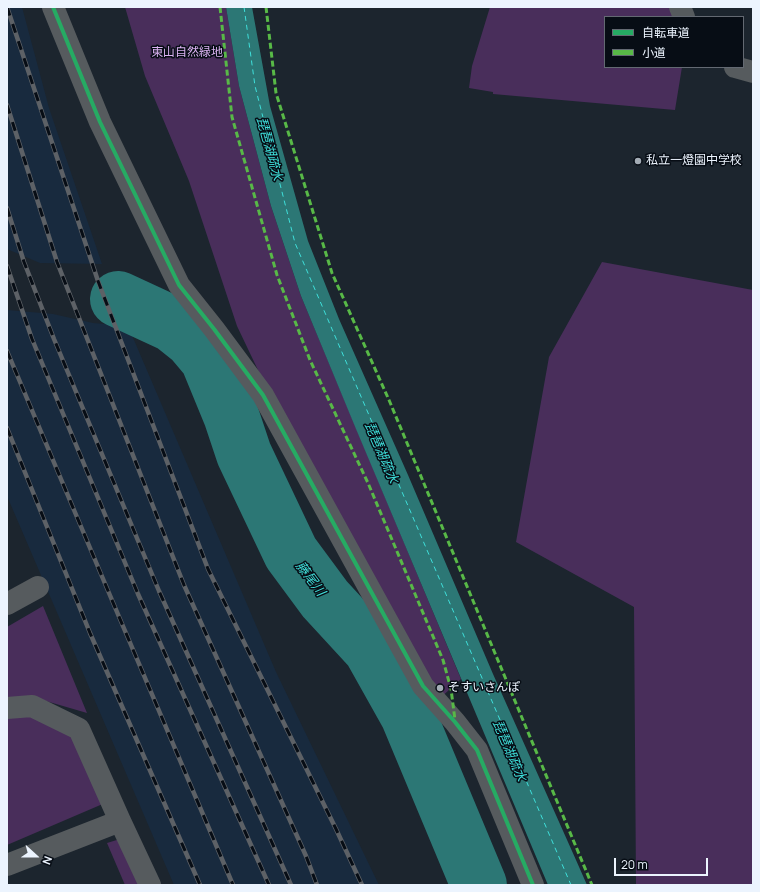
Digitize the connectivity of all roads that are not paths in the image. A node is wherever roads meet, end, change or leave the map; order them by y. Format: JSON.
{"nodes":[{"id":1,"x":53,"y":7,"type":"edge"},
{"id":2,"x":738,"y":68,"type":"edge"},
{"id":3,"x":753,"y":72,"type":"edge"},
{"id":4,"x":38,"y":587,"type":"dead end"},
{"id":5,"x":7,"y":604,"type":"edge"},
{"id":6,"x":7,"y":708,"type":"edge"},
{"id":7,"x":120,"y":821,"type":"junction"},
{"id":8,"x":7,"y":865,"type":"edge"},
{"id":9,"x":150,"y":885,"type":"edge"},
{"id":10,"x":533,"y":885,"type":"edge"}],
"edges":[{"from":1,"to":10,"type":"street"},
{"from":2,"to":3,"type":"street"},
{"from":4,"to":5,"type":"street"},
{"from":6,"to":7,"type":"street"},
{"from":7,"to":8,"type":"street"},
{"from":7,"to":9,"type":"street"}]}
